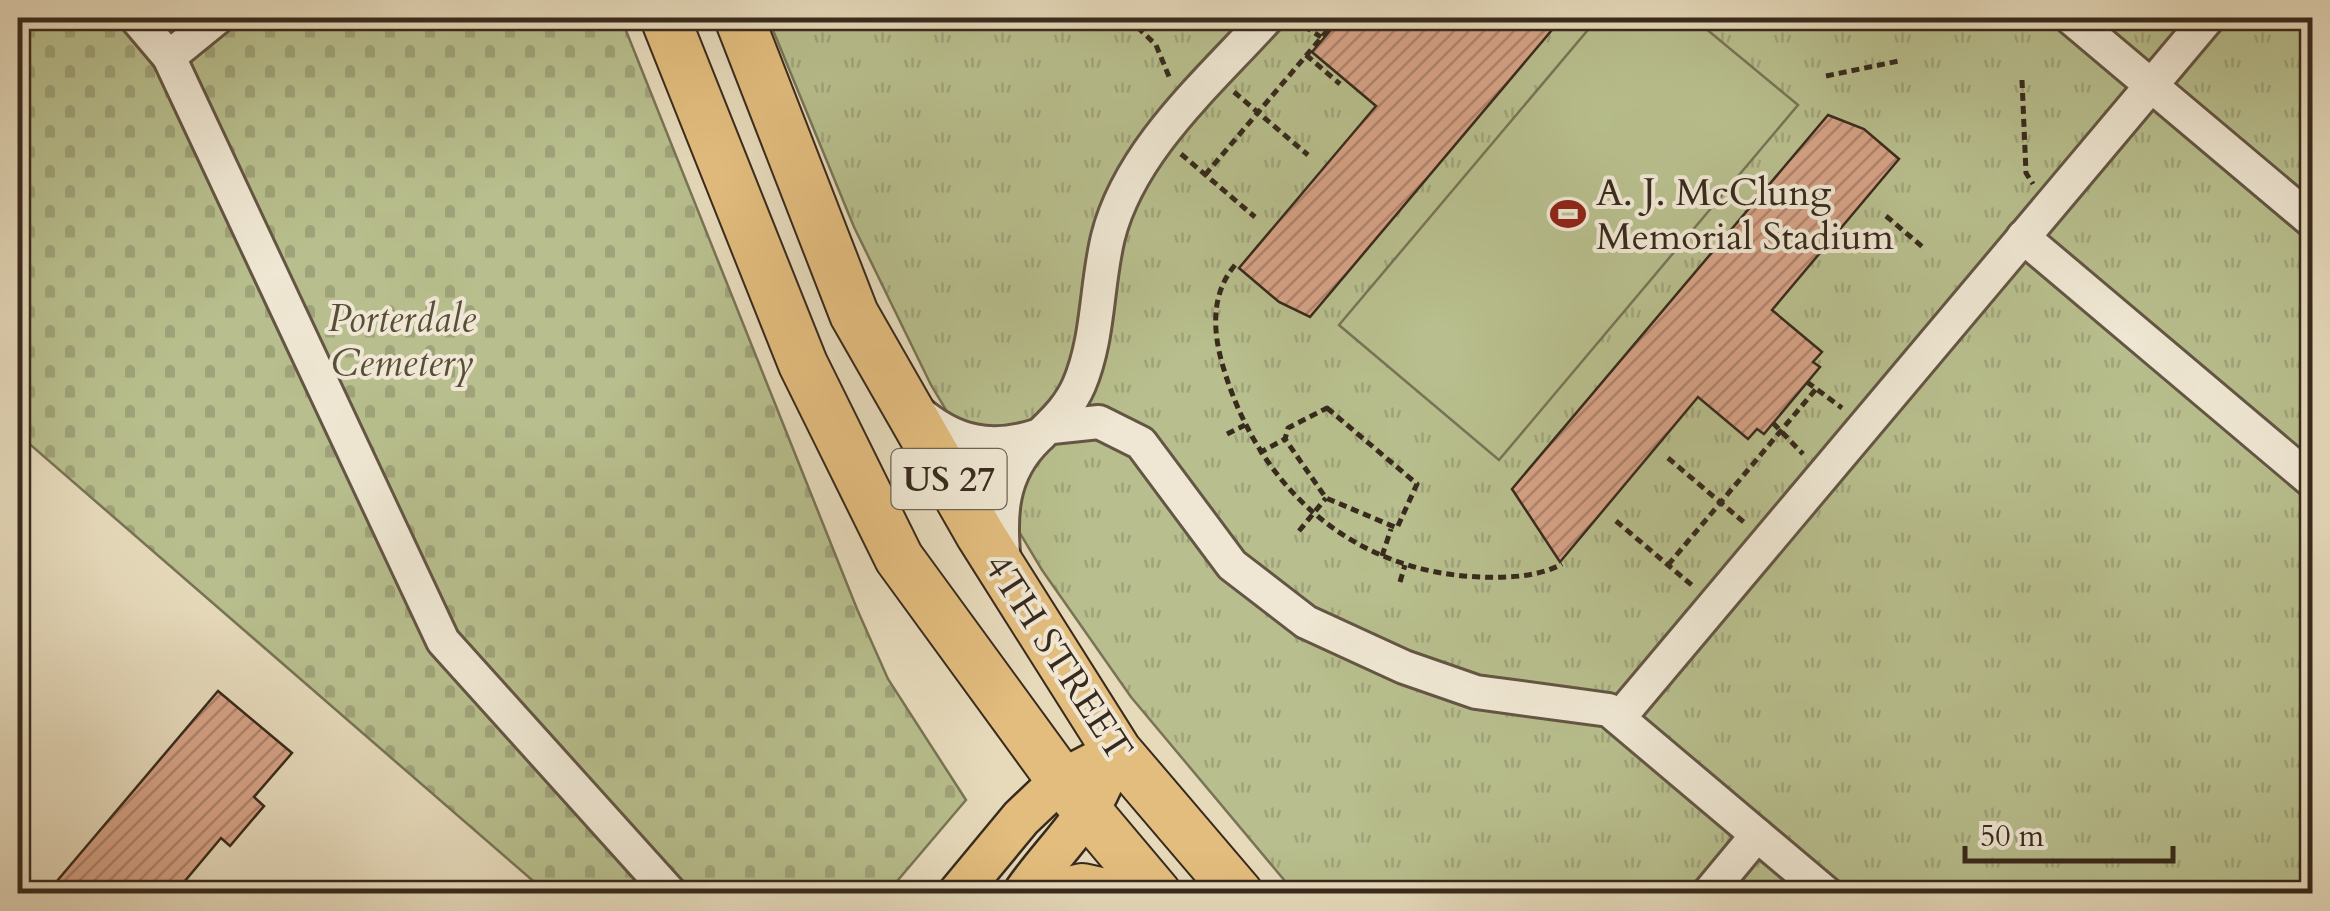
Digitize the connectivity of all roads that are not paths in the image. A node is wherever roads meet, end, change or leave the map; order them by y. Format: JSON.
{"nodes":[{"id":1,"x":136,"y":18,"type":"edge"},
{"id":2,"x":217,"y":18,"type":"edge"},
{"id":3,"x":664,"y":18,"type":"edge"},
{"id":4,"x":740,"y":18,"type":"edge"},
{"id":5,"x":1267,"y":18,"type":"edge"},
{"id":6,"x":2070,"y":18,"type":"edge"},
{"id":7,"x":2208,"y":18,"type":"edge"},
{"id":8,"x":170,"y":57,"type":"junction"},
{"id":9,"x":2151,"y":86,"type":"junction"},
{"id":10,"x":2312,"y":221,"type":"edge"},
{"id":11,"x":2024,"y":237,"type":"junction"},
{"id":12,"x":1090,"y":354,"type":"junction"},
{"id":13,"x":902,"y":398,"type":"junction"},
{"id":14,"x":1046,"y":431,"type":"junction"},
{"id":15,"x":1125,"y":432,"type":"junction"},
{"id":16,"x":2312,"y":480,"type":"edge"},
{"id":17,"x":1005,"y":573,"type":"junction"},
{"id":18,"x":1619,"y":718,"type":"junction"},
{"id":19,"x":1117,"y":751,"type":"junction"},
{"id":20,"x":1075,"y":796,"type":"junction"},
{"id":21,"x":1758,"y":835,"type":"junction"},
{"id":22,"x":671,"y":894,"type":"edge"},
{"id":23,"x":958,"y":894,"type":"edge"},
{"id":24,"x":1023,"y":894,"type":"edge"},
{"id":25,"x":1058,"y":894,"type":"edge"},
{"id":26,"x":1109,"y":894,"type":"edge"},
{"id":27,"x":1158,"y":894,"type":"edge"},
{"id":28,"x":1238,"y":894,"type":"edge"},
{"id":29,"x":1708,"y":894,"type":"edge"},
{"id":30,"x":1827,"y":894,"type":"edge"}],
"edges":[{"from":1,"to":8,"type":"lane"},
{"from":2,"to":8,"type":"lane"},
{"from":3,"to":20,"type":"highway","name":"4TH STREET","number":"US 27"},
{"from":4,"to":13,"type":"highway","name":"4TH STREET","number":"US 27"},
{"from":5,"to":12,"type":"lane"},
{"from":6,"to":9,"type":"lane"},
{"from":7,"to":9,"type":"lane"},
{"from":8,"to":22,"type":"lane"},
{"from":9,"to":10,"type":"lane"},
{"from":9,"to":11,"type":"lane"},
{"from":11,"to":16,"type":"lane"},
{"from":11,"to":18,"type":"lane"},
{"from":12,"to":14,"type":"lane"},
{"from":12,"to":15,"type":"lane"},
{"from":13,"to":14,"type":"lane"},
{"from":13,"to":17,"type":"highway","name":"4TH STREET","number":"US 27"},
{"from":14,"to":15,"type":"lane"},
{"from":14,"to":17,"type":"lane"},
{"from":15,"to":18,"type":"lane"},
{"from":17,"to":19,"type":"highway","name":"4TH STREET","number":"US 27"},
{"from":18,"to":21,"type":"lane"},
{"from":19,"to":20,"type":"main road"},
{"from":19,"to":28,"type":"highway","name":"4TH STREET","number":"US 27"},
{"from":20,"to":23,"type":"main road"},
{"from":20,"to":24,"type":"main road"},
{"from":20,"to":27,"type":"highway","name":"4TH STREET","number":"US 27"},
{"from":21,"to":29,"type":"lane"},
{"from":21,"to":30,"type":"lane"},
{"from":25,"to":26,"type":"highway"}]}
